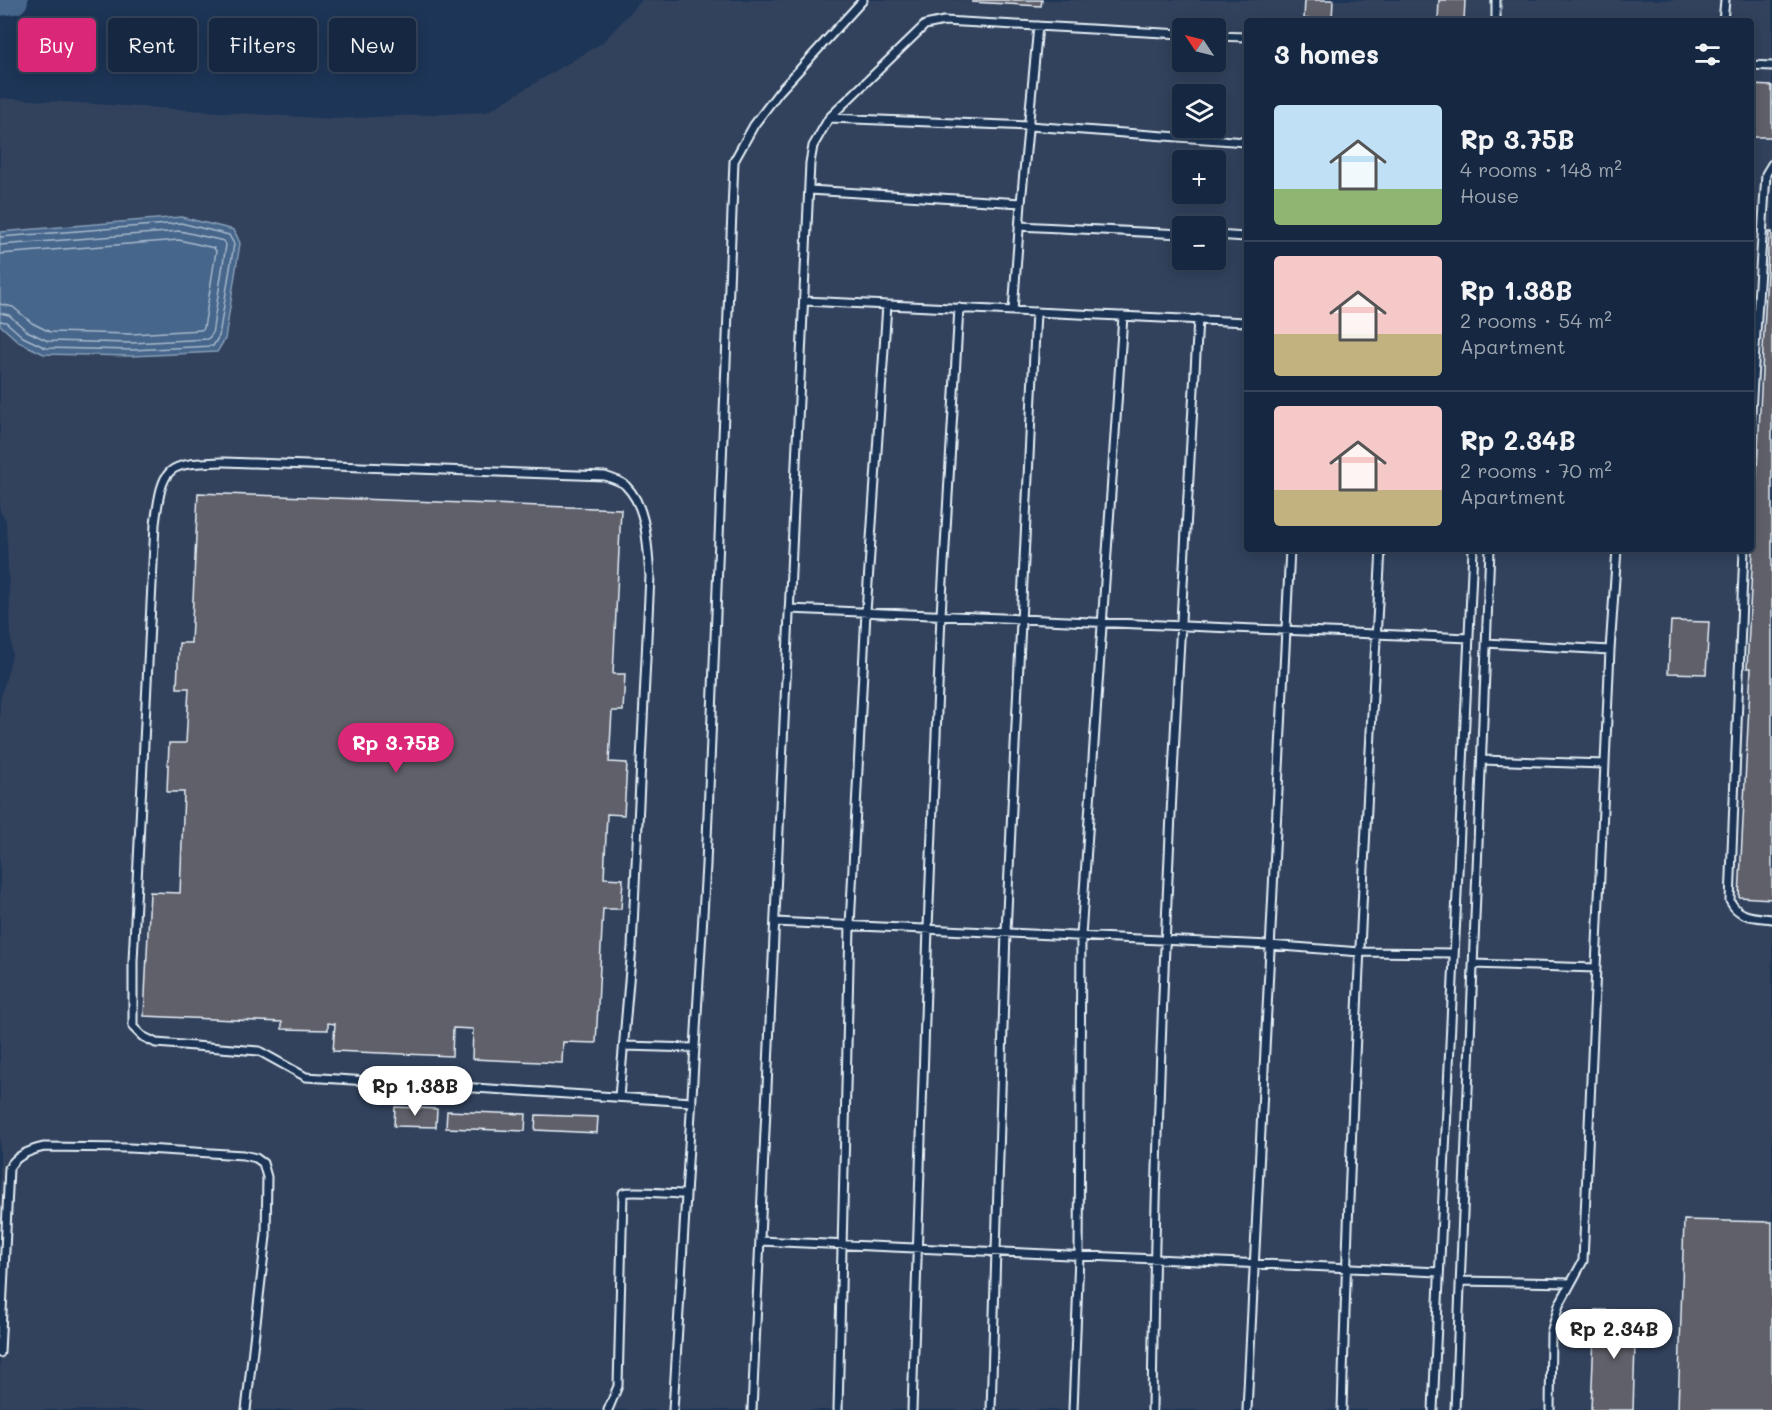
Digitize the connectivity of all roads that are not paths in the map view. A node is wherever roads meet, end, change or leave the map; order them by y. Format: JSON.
{"nodes":[{"id":1,"x":862,"y":0,"type":"edge"},
{"id":2,"x":1496,"y":0,"type":"edge"},
{"id":3,"x":1725,"y":0,"type":"edge"},
{"id":4,"x":1496,"y":18,"type":"edge"},
{"id":5,"x":1723,"y":18,"type":"edge"},
{"id":6,"x":1038,"y":26,"type":"junction"},
{"id":7,"x":1172,"y":33,"type":"edge"},
{"id":8,"x":1226,"y":36,"type":"edge"},
{"id":9,"x":1244,"y":37,"type":"edge"},
{"id":10,"x":1754,"y":65,"type":"edge"},
{"id":11,"x":1772,"y":66,"type":"edge"},
{"id":12,"x":829,"y":118,"type":"junction"},
{"id":13,"x":1029,"y":126,"type":"junction"},
{"id":14,"x":1244,"y":142,"type":"edge"},
{"id":15,"x":1772,"y":164,"type":"edge"},
{"id":16,"x":809,"y":189,"type":"junction"},
{"id":17,"x":1021,"y":203,"type":"junction"},
{"id":18,"x":1019,"y":226,"type":"junction"},
{"id":19,"x":1172,"y":234,"type":"edge"},
{"id":20,"x":1226,"y":236,"type":"edge"},
{"id":21,"x":1244,"y":237,"type":"edge"},
{"id":22,"x":804,"y":301,"type":"junction"},
{"id":23,"x":887,"y":305,"type":"junction"},
{"id":24,"x":958,"y":308,"type":"junction"},
{"id":25,"x":1014,"y":311,"type":"junction"},
{"id":26,"x":1036,"y":312,"type":"junction"},
{"id":27,"x":1123,"y":316,"type":"junction"},
{"id":28,"x":1198,"y":320,"type":"junction"},
{"id":29,"x":1244,"y":322,"type":"edge"},
{"id":30,"x":1754,"y":364,"type":"edge"},
{"id":31,"x":1290,"y":552,"type":"edge"},
{"id":32,"x":1381,"y":552,"type":"edge"},
{"id":33,"x":1473,"y":552,"type":"edge"},
{"id":34,"x":1490,"y":552,"type":"edge"},
{"id":35,"x":1617,"y":552,"type":"edge"},
{"id":36,"x":1744,"y":552,"type":"edge"},
{"id":37,"x":789,"y":609,"type":"junction"},
{"id":38,"x":866,"y":612,"type":"junction"},
{"id":39,"x":941,"y":615,"type":"junction"},
{"id":40,"x":1022,"y":619,"type":"junction"},
{"id":41,"x":1103,"y":622,"type":"junction"},
{"id":42,"x":1180,"y":626,"type":"junction"},
{"id":43,"x":1285,"y":631,"type":"junction"},
{"id":44,"x":1376,"y":634,"type":"junction"},
{"id":45,"x":1469,"y":638,"type":"junction"},
{"id":46,"x":1486,"y":643,"type":"junction"},
{"id":47,"x":1610,"y":650,"type":"junction"},
{"id":48,"x":1482,"y":760,"type":"junction"},
{"id":49,"x":1605,"y":764,"type":"junction"},
{"id":50,"x":1772,"y":919,"type":"edge"},
{"id":51,"x":775,"y":922,"type":"junction"},
{"id":52,"x":850,"y":926,"type":"junction"},
{"id":53,"x":928,"y":928,"type":"junction"},
{"id":54,"x":1005,"y":932,"type":"junction"},
{"id":55,"x":1081,"y":936,"type":"junction"},
{"id":56,"x":1165,"y":941,"type":"junction"},
{"id":57,"x":1269,"y":945,"type":"junction"},
{"id":58,"x":1360,"y":952,"type":"junction"},
{"id":59,"x":1454,"y":953,"type":"junction"},
{"id":60,"x":1473,"y":964,"type":"junction"},
{"id":61,"x":1596,"y":968,"type":"junction"},
{"id":62,"x":625,"y":1046,"type":"junction"},
{"id":63,"x":694,"y":1048,"type":"junction"},
{"id":64,"x":620,"y":1097,"type":"junction"},
{"id":65,"x":692,"y":1102,"type":"junction"},
{"id":66,"x":685,"y":1194,"type":"junction"},
{"id":67,"x":760,"y":1241,"type":"junction"},
{"id":68,"x":844,"y":1245,"type":"junction"},
{"id":69,"x":918,"y":1248,"type":"junction"},
{"id":70,"x":996,"y":1251,"type":"junction"},
{"id":71,"x":1079,"y":1255,"type":"junction"},
{"id":72,"x":1154,"y":1258,"type":"junction"},
{"id":73,"x":1255,"y":1263,"type":"junction"},
{"id":74,"x":1346,"y":1268,"type":"junction"},
{"id":75,"x":1439,"y":1272,"type":"junction"},
{"id":76,"x":1460,"y":1281,"type":"junction"},
{"id":77,"x":1570,"y":1283,"type":"junction"},
{"id":78,"x":0,"y":1353,"type":"edge"},
{"id":79,"x":246,"y":1410,"type":"edge"},
{"id":80,"x":608,"y":1410,"type":"edge"},
{"id":81,"x":673,"y":1410,"type":"edge"},
{"id":82,"x":752,"y":1410,"type":"edge"},
{"id":83,"x":838,"y":1410,"type":"edge"},
{"id":84,"x":912,"y":1410,"type":"edge"},
{"id":85,"x":991,"y":1410,"type":"edge"},
{"id":86,"x":1073,"y":1410,"type":"edge"},
{"id":87,"x":1152,"y":1410,"type":"edge"},
{"id":88,"x":1247,"y":1410,"type":"edge"},
{"id":89,"x":1342,"y":1410,"type":"edge"},
{"id":90,"x":1433,"y":1410,"type":"edge"},
{"id":91,"x":1455,"y":1410,"type":"edge"},
{"id":92,"x":1550,"y":1410,"type":"edge"}],
"edges":[{"from":1,"to":63,"type":"lane"},
{"from":2,"to":4,"type":"lane"},
{"from":3,"to":5,"type":"lane"},
{"from":6,"to":7,"type":"lane"},
{"from":6,"to":12,"type":"lane"},
{"from":6,"to":13,"type":"lane"},
{"from":8,"to":9,"type":"lane"},
{"from":10,"to":11,"type":"lane"},
{"from":12,"to":13,"type":"lane"},
{"from":12,"to":16,"type":"lane"},
{"from":13,"to":14,"type":"lane"},
{"from":13,"to":17,"type":"lane"},
{"from":15,"to":30,"type":"lane"},
{"from":16,"to":17,"type":"lane"},
{"from":16,"to":22,"type":"lane"},
{"from":17,"to":18,"type":"lane"},
{"from":18,"to":19,"type":"lane"},
{"from":18,"to":25,"type":"lane"},
{"from":20,"to":21,"type":"lane"},
{"from":22,"to":23,"type":"lane"},
{"from":22,"to":37,"type":"lane"},
{"from":23,"to":24,"type":"lane"},
{"from":23,"to":38,"type":"lane"},
{"from":24,"to":25,"type":"lane"},
{"from":24,"to":39,"type":"lane"},
{"from":25,"to":26,"type":"lane"},
{"from":26,"to":27,"type":"lane"},
{"from":26,"to":40,"type":"lane"},
{"from":27,"to":28,"type":"lane"},
{"from":27,"to":41,"type":"lane"},
{"from":28,"to":29,"type":"lane"},
{"from":28,"to":42,"type":"lane"},
{"from":31,"to":43,"type":"lane"},
{"from":32,"to":44,"type":"lane"},
{"from":33,"to":45,"type":"lane"},
{"from":34,"to":46,"type":"lane"},
{"from":35,"to":47,"type":"lane"},
{"from":36,"to":50,"type":"lane"},
{"from":37,"to":38,"type":"lane"},
{"from":37,"to":51,"type":"lane"},
{"from":38,"to":39,"type":"lane"},
{"from":38,"to":52,"type":"lane"},
{"from":39,"to":40,"type":"lane"},
{"from":39,"to":53,"type":"lane"},
{"from":40,"to":41,"type":"lane"},
{"from":40,"to":54,"type":"lane"},
{"from":41,"to":42,"type":"lane"},
{"from":41,"to":55,"type":"lane"},
{"from":42,"to":43,"type":"lane"},
{"from":42,"to":56,"type":"lane"},
{"from":43,"to":44,"type":"lane"},
{"from":43,"to":57,"type":"lane"},
{"from":44,"to":45,"type":"lane"},
{"from":44,"to":58,"type":"lane"},
{"from":45,"to":59,"type":"lane"},
{"from":46,"to":47,"type":"lane"},
{"from":46,"to":48,"type":"lane"},
{"from":47,"to":49,"type":"lane"},
{"from":48,"to":49,"type":"lane"},
{"from":48,"to":60,"type":"lane"},
{"from":49,"to":61,"type":"lane"},
{"from":51,"to":52,"type":"lane"},
{"from":51,"to":67,"type":"lane"},
{"from":52,"to":53,"type":"lane"},
{"from":52,"to":68,"type":"lane"},
{"from":53,"to":54,"type":"lane"},
{"from":53,"to":69,"type":"lane"},
{"from":54,"to":55,"type":"lane"},
{"from":54,"to":70,"type":"lane"},
{"from":55,"to":56,"type":"lane"},
{"from":55,"to":71,"type":"lane"},
{"from":56,"to":57,"type":"lane"},
{"from":56,"to":72,"type":"lane"},
{"from":57,"to":58,"type":"lane"},
{"from":57,"to":73,"type":"lane"},
{"from":58,"to":59,"type":"lane"},
{"from":58,"to":74,"type":"lane"},
{"from":59,"to":75,"type":"lane"},
{"from":60,"to":61,"type":"lane"},
{"from":60,"to":76,"type":"lane"},
{"from":61,"to":77,"type":"lane"},
{"from":62,"to":63,"type":"lane"},
{"from":62,"to":64,"type":"lane"},
{"from":62,"to":64,"type":"lane"},
{"from":63,"to":65,"type":"lane"},
{"from":64,"to":65,"type":"lane"},
{"from":65,"to":66,"type":"lane"},
{"from":66,"to":80,"type":"lane"},
{"from":66,"to":81,"type":"lane"},
{"from":67,"to":68,"type":"lane"},
{"from":67,"to":82,"type":"lane"},
{"from":68,"to":69,"type":"lane"},
{"from":68,"to":83,"type":"lane"},
{"from":69,"to":70,"type":"lane"},
{"from":69,"to":84,"type":"lane"},
{"from":70,"to":71,"type":"lane"},
{"from":70,"to":85,"type":"lane"},
{"from":71,"to":72,"type":"lane"},
{"from":71,"to":86,"type":"lane"},
{"from":72,"to":73,"type":"lane"},
{"from":72,"to":87,"type":"lane"},
{"from":73,"to":74,"type":"lane"},
{"from":73,"to":88,"type":"lane"},
{"from":74,"to":75,"type":"lane"},
{"from":74,"to":89,"type":"lane"},
{"from":75,"to":90,"type":"lane"},
{"from":76,"to":77,"type":"lane"},
{"from":76,"to":91,"type":"lane"},
{"from":77,"to":92,"type":"lane"},
{"from":78,"to":79,"type":"lane"}]}
